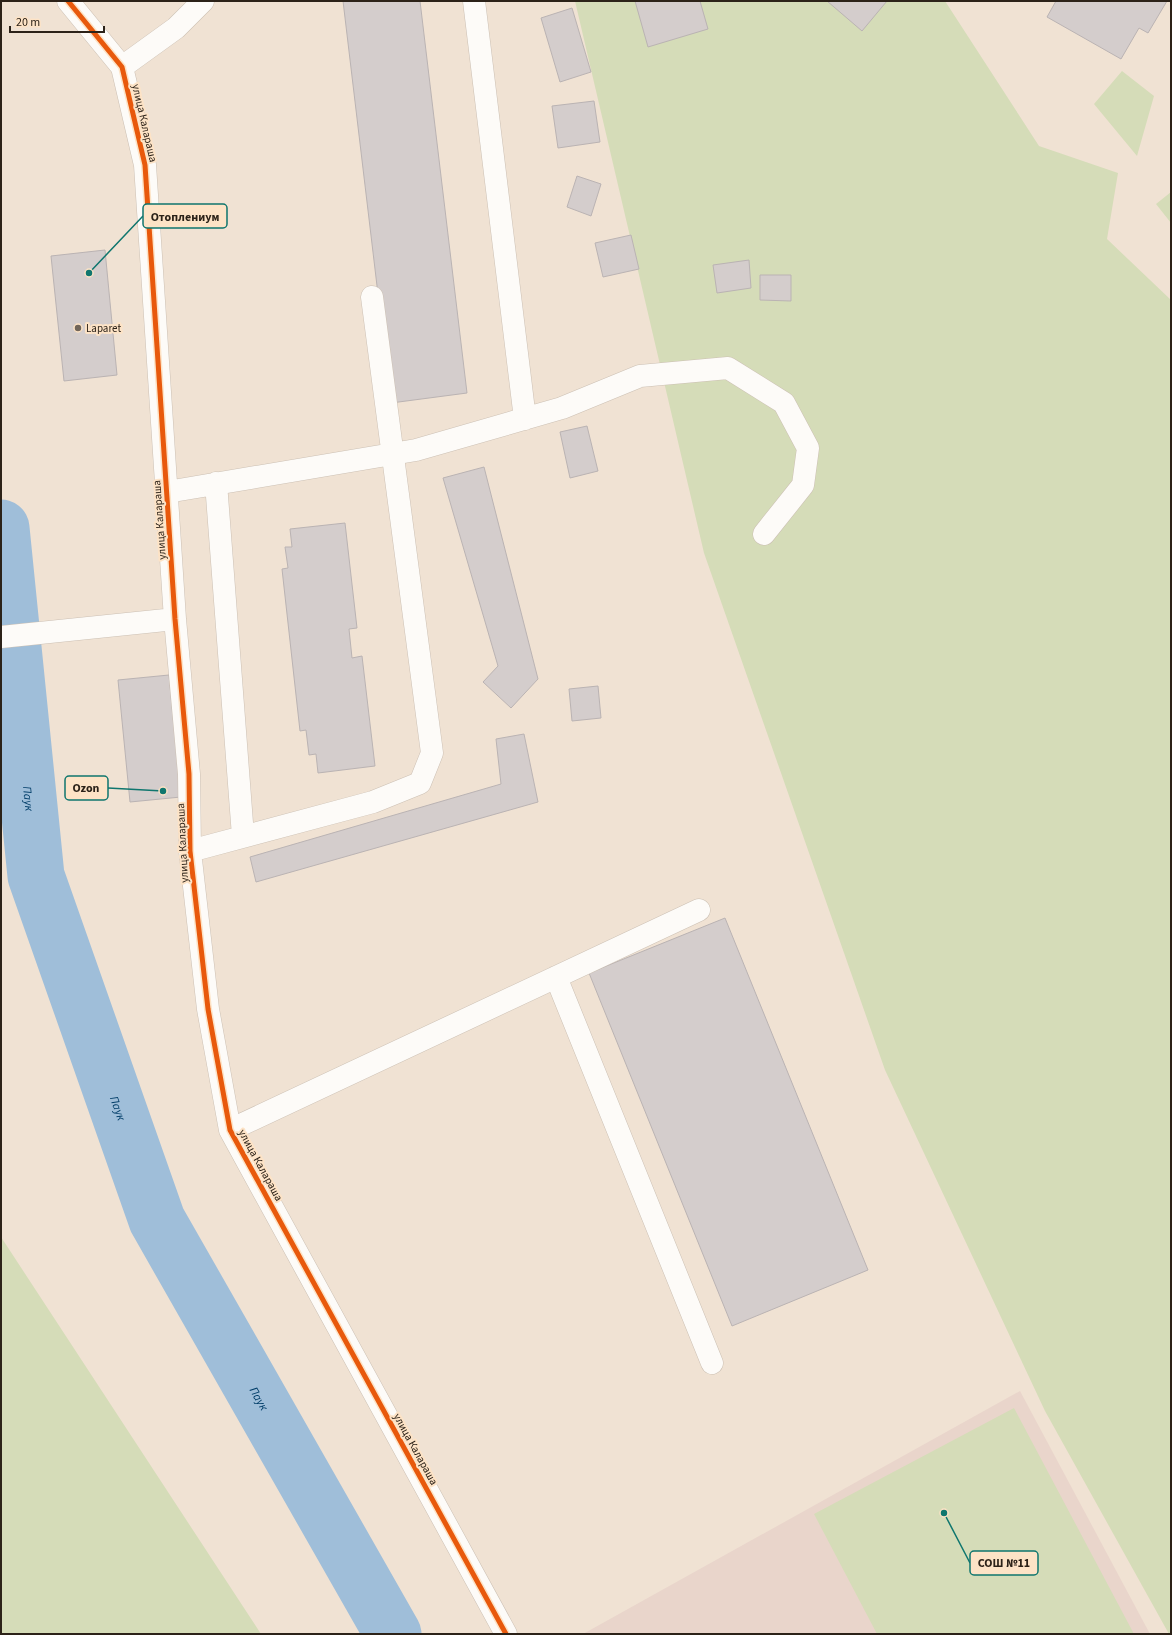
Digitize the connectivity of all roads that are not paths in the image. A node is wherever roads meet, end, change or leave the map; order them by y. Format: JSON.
{"nodes":[{"id":1,"x":68,"y":1,"type":"edge"},
{"id":2,"x":203,"y":1,"type":"edge"},
{"id":3,"x":474,"y":1,"type":"edge"},
{"id":4,"x":122,"y":67,"type":"junction"},
{"id":5,"x":372,"y":297,"type":"dead end"},
{"id":6,"x":525,"y":419,"type":"junction"},
{"id":7,"x":392,"y":454,"type":"junction"},
{"id":8,"x":216,"y":483,"type":"junction"},
{"id":9,"x":167,"y":492,"type":"junction"},
{"id":10,"x":764,"y":534,"type":"dead end"},
{"id":11,"x":176,"y":619,"type":"junction"},
{"id":12,"x":1,"y":637,"type":"edge"},
{"id":13,"x":243,"y":836,"type":"junction"},
{"id":14,"x":190,"y":851,"type":"junction"},
{"id":15,"x":699,"y":910,"type":"dead end"},
{"id":16,"x":556,"y":977,"type":"junction"},
{"id":17,"x":230,"y":1130,"type":"junction"},
{"id":18,"x":712,"y":1363,"type":"dead end"},
{"id":19,"x":506,"y":1634,"type":"edge"}],
"edges":[{"from":1,"to":4,"type":"street","name":"улица Калараша"},
{"from":2,"to":4,"type":"street"},
{"from":3,"to":6,"type":"street"},
{"from":4,"to":9,"type":"street","name":"улица Калараша"},
{"from":5,"to":7,"type":"street"},
{"from":6,"to":7,"type":"street"},
{"from":6,"to":10,"type":"street"},
{"from":7,"to":8,"type":"street"},
{"from":7,"to":13,"type":"street"},
{"from":8,"to":9,"type":"street"},
{"from":8,"to":13,"type":"street"},
{"from":9,"to":11,"type":"street","name":"улица Калараша"},
{"from":11,"to":12,"type":"street"},
{"from":11,"to":14,"type":"street","name":"улица Калараша"},
{"from":13,"to":14,"type":"street"},
{"from":14,"to":17,"type":"street","name":"улица Калараша"},
{"from":15,"to":16,"type":"street"},
{"from":16,"to":17,"type":"street"},
{"from":16,"to":18,"type":"street"},
{"from":17,"to":19,"type":"street","name":"улица Калараша"}]}
